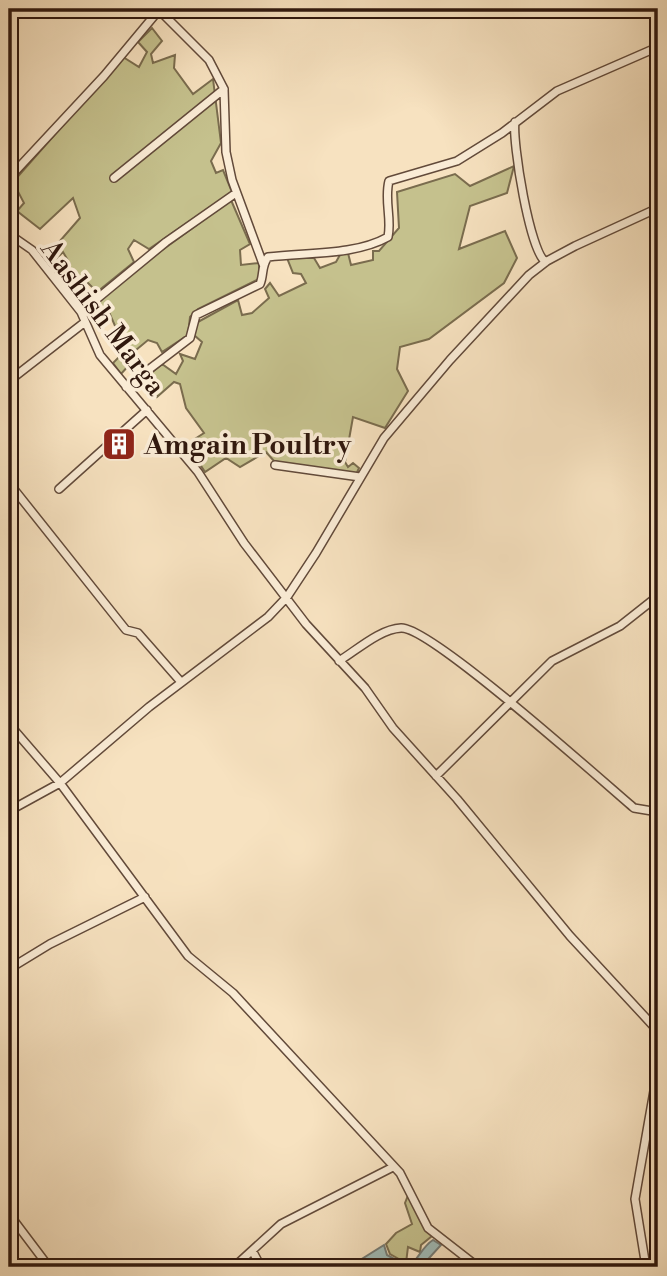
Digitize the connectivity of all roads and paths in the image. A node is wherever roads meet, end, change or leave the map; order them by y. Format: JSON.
{"nodes":[{"id":1,"x":159,"y":9,"type":"edge"},
{"id":2,"x":658,"y":47,"type":"edge"},
{"id":3,"x":224,"y":89,"type":"junction"},
{"id":4,"x":515,"y":122,"type":"junction"},
{"id":5,"x":9,"y":178,"type":"edge"},
{"id":6,"x":114,"y":178,"type":"dead end"},
{"id":7,"x":236,"y":193,"type":"junction"},
{"id":8,"x":658,"y":208,"type":"edge"},
{"id":9,"x":9,"y":234,"type":"edge"},
{"id":10,"x":546,"y":261,"type":"junction"},
{"id":11,"x":263,"y":264,"type":"junction"},
{"id":12,"x":81,"y":312,"type":"junction"},
{"id":13,"x":85,"y":322,"type":"junction"},
{"id":14,"x":9,"y":381,"type":"edge"},
{"id":15,"x":126,"y":387,"type":"junction"},
{"id":16,"x":147,"y":410,"type":"junction"},
{"id":17,"x":275,"y":465,"type":"dead end"},
{"id":18,"x":360,"y":477,"type":"junction"},
{"id":19,"x":9,"y":483,"type":"edge"},
{"id":20,"x":59,"y":489,"type":"dead end"},
{"id":21,"x":658,"y":596,"type":"edge"},
{"id":22,"x":287,"y":597,"type":"junction"},
{"id":23,"x":340,"y":661,"type":"junction"},
{"id":24,"x":181,"y":682,"type":"junction"},
{"id":25,"x":510,"y":701,"type":"junction"},
{"id":26,"x":9,"y":724,"type":"edge"},
{"id":27,"x":436,"y":776,"type":"junction"},
{"id":28,"x":60,"y":783,"type":"junction"},
{"id":29,"x":9,"y":811,"type":"edge"},
{"id":30,"x":658,"y":812,"type":"edge"},
{"id":31,"x":145,"y":897,"type":"junction"},
{"id":32,"x":9,"y":969,"type":"edge"},
{"id":33,"x":658,"y":1031,"type":"edge"},
{"id":34,"x":658,"y":1068,"type":"edge"},
{"id":35,"x":393,"y":1167,"type":"junction"},
{"id":36,"x":9,"y":1214,"type":"edge"},
{"id":37,"x":253,"y":1252,"type":"junction"},
{"id":38,"x":49,"y":1267,"type":"edge"},
{"id":39,"x":234,"y":1267,"type":"edge"},
{"id":40,"x":261,"y":1267,"type":"edge"},
{"id":41,"x":478,"y":1267,"type":"edge"},
{"id":42,"x":646,"y":1267,"type":"edge"}],
"edges":[{"from":1,"to":3,"type":"street"},
{"from":1,"to":5,"type":"street"},
{"from":2,"to":4,"type":"street"},
{"from":3,"to":6,"type":"street"},
{"from":3,"to":7,"type":"street"},
{"from":4,"to":10,"type":"street"},
{"from":4,"to":11,"type":"street"},
{"from":7,"to":11,"type":"street"},
{"from":7,"to":12,"type":"street"},
{"from":8,"to":10,"type":"street"},
{"from":9,"to":12,"type":"street","name":"Aashish Marga"},
{"from":10,"to":18,"type":"street"},
{"from":11,"to":15,"type":"street"},
{"from":12,"to":13,"type":"street","name":"Aashish Marga"},
{"from":13,"to":14,"type":"street"},
{"from":13,"to":15,"type":"street","name":"Aashish Marga"},
{"from":15,"to":16,"type":"street","name":"Aashish Marga"},
{"from":16,"to":20,"type":"street"},
{"from":16,"to":22,"type":"street","name":"Aashish Marga"},
{"from":17,"to":18,"type":"street"},
{"from":18,"to":22,"type":"street"},
{"from":19,"to":24,"type":"street"},
{"from":21,"to":25,"type":"street"},
{"from":22,"to":23,"type":"street","name":"Aashish Marga"},
{"from":22,"to":24,"type":"street"},
{"from":23,"to":25,"type":"street"},
{"from":23,"to":27,"type":"street","name":"Aashish Marga"},
{"from":24,"to":28,"type":"street"},
{"from":25,"to":27,"type":"street"},
{"from":25,"to":30,"type":"street"},
{"from":26,"to":28,"type":"street"},
{"from":27,"to":33,"type":"street","name":"Aashish Marga"},
{"from":28,"to":29,"type":"street"},
{"from":28,"to":31,"type":"street"},
{"from":31,"to":32,"type":"street"},
{"from":31,"to":35,"type":"street"},
{"from":34,"to":42,"type":"street"},
{"from":35,"to":37,"type":"street"},
{"from":35,"to":41,"type":"street"},
{"from":36,"to":38,"type":"street"},
{"from":37,"to":39,"type":"street"},
{"from":37,"to":40,"type":"street"}]}
